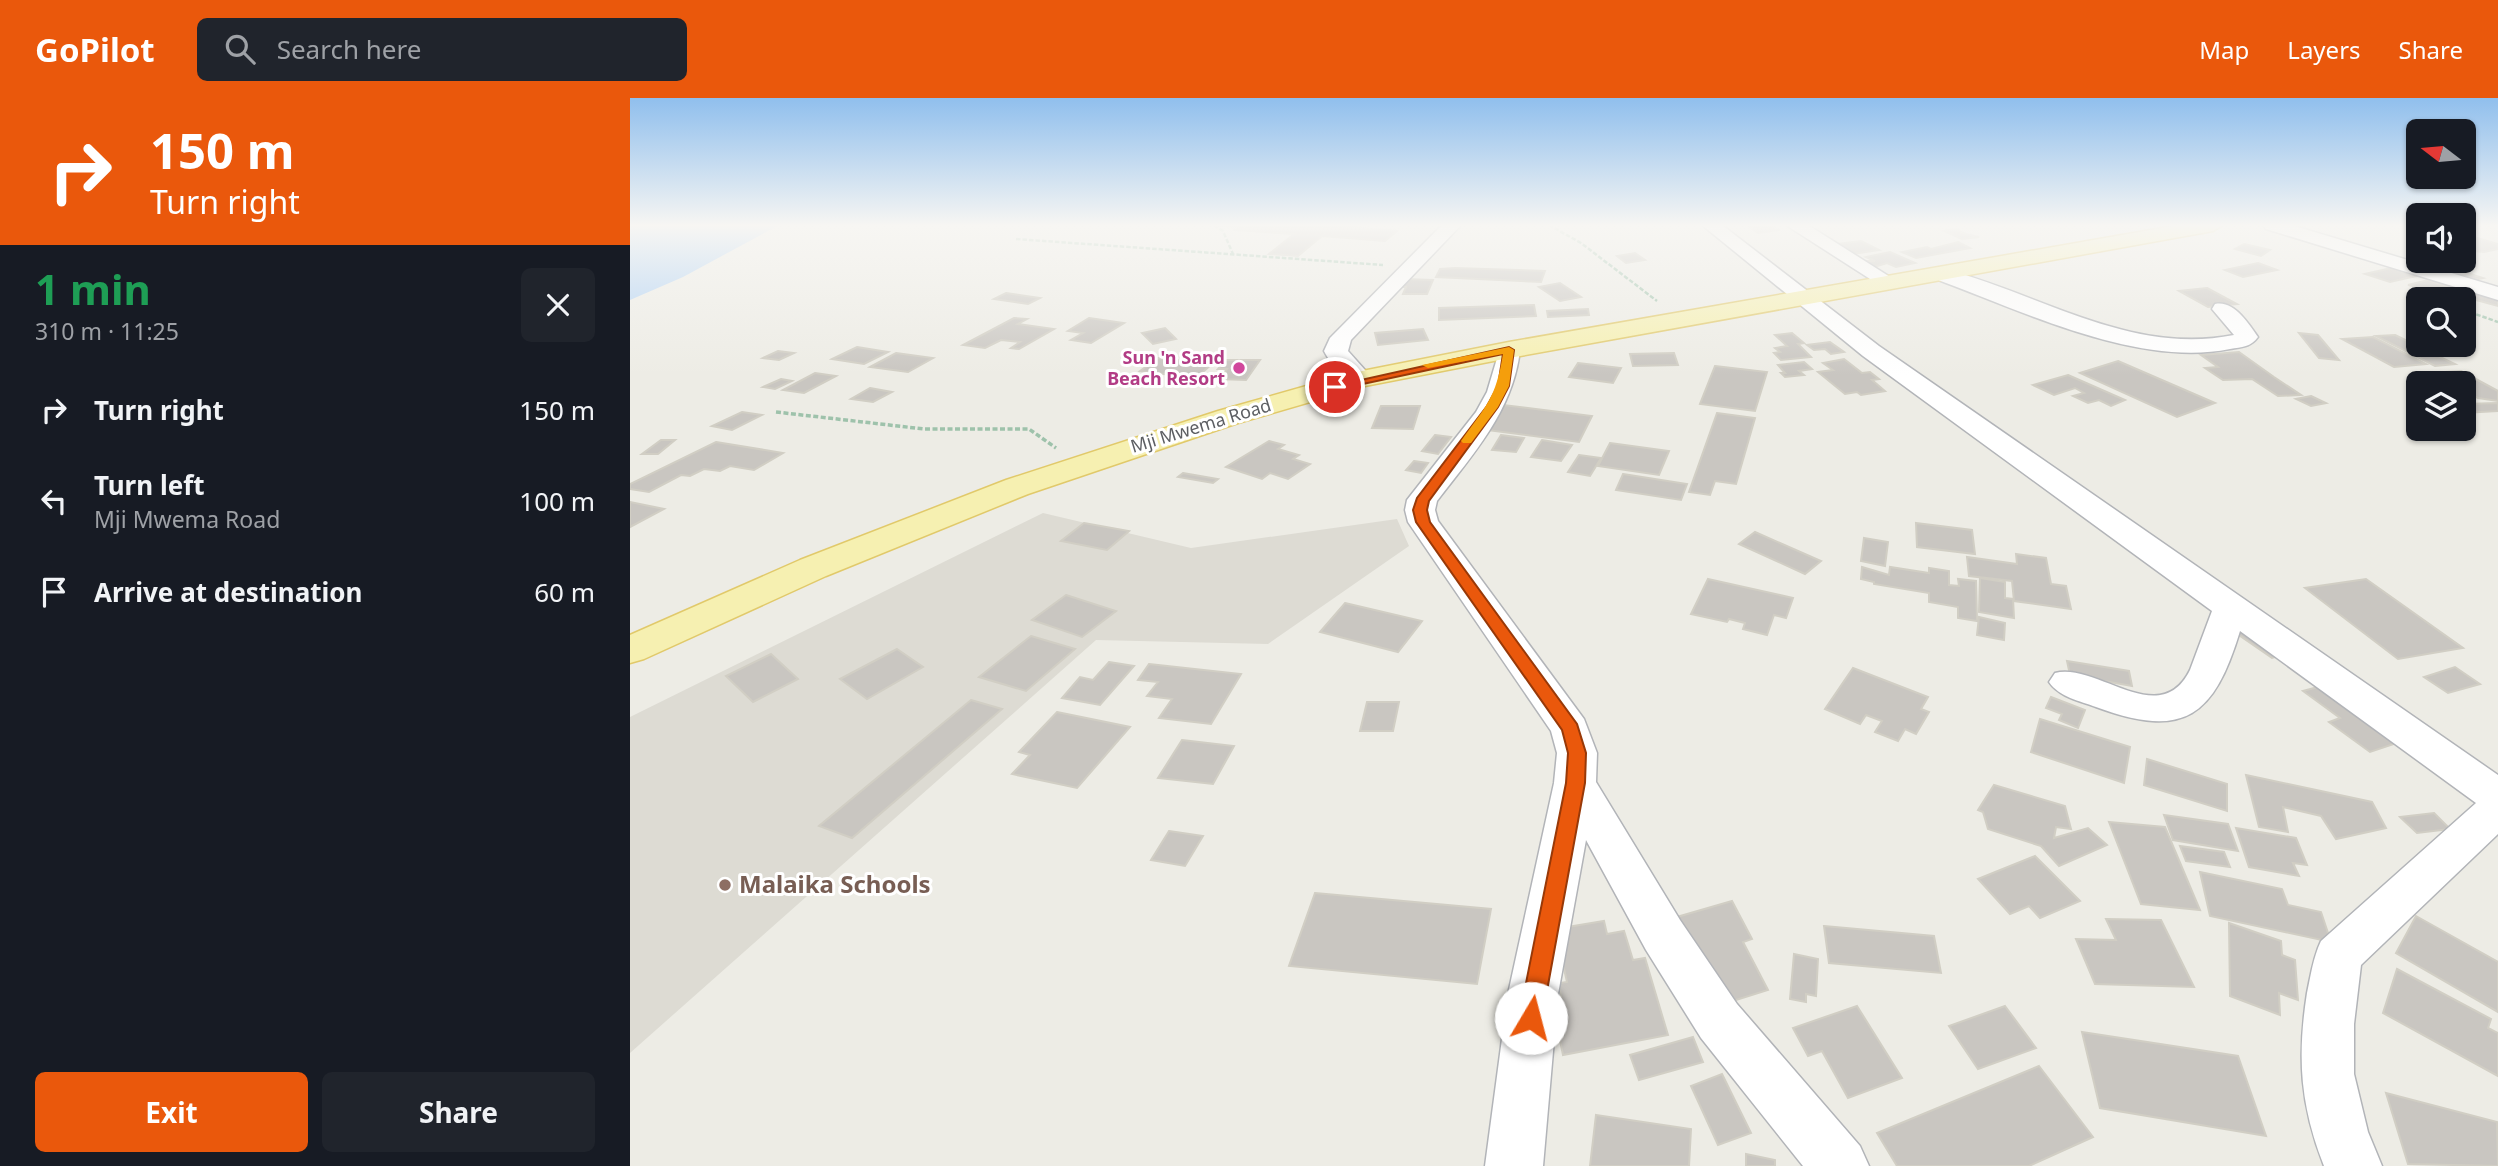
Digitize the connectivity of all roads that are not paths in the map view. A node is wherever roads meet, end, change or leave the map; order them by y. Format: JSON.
{"nodes":[{"id":1,"x":1400,"y":275,"type":"edge"},
{"id":2,"x":1774,"y":275,"type":"edge"},
{"id":3,"x":1876,"y":275,"type":"edge"},
{"id":4,"x":1935,"y":275,"type":"edge"},
{"id":5,"x":1942,"y":275,"type":"edge"},
{"id":6,"x":2435,"y":275,"type":"edge"},
{"id":7,"x":1888,"y":282,"type":"junction"},
{"id":8,"x":2498,"y":294,"type":"edge"},
{"id":9,"x":1804,"y":298,"type":"junction"},
{"id":10,"x":2223,"y":309,"type":"dead end"},
{"id":11,"x":1509,"y":350,"type":"junction"},
{"id":12,"x":1362,"y":379,"type":"junction"},
{"id":13,"x":2231,"y":606,"type":"junction"},
{"id":14,"x":630,"y":650,"type":"edge"},
{"id":15,"x":2068,"y":681,"type":"dead end"},
{"id":16,"x":1575,"y":783,"type":"junction"},
{"id":17,"x":2498,"y":797,"type":"edge"},
{"id":18,"x":2498,"y":808,"type":"edge"},
{"id":19,"x":1514,"y":1166,"type":"edge"},
{"id":20,"x":1840,"y":1166,"type":"edge"},
{"id":21,"x":2353,"y":1166,"type":"edge"}],
"edges":[{"from":1,"to":12,"type":"street"},
{"from":2,"to":9,"type":"street"},
{"from":3,"to":7,"type":"street"},
{"from":4,"to":7,"type":"main road","name":"Mji Mwema Road"},
{"from":5,"to":10,"type":"street"},
{"from":6,"to":8,"type":"street"},
{"from":7,"to":9,"type":"main road","name":"Mji Mwema Road"},
{"from":9,"to":11,"type":"main road","name":"Mji Mwema Road"},
{"from":9,"to":13,"type":"street"},
{"from":11,"to":12,"type":"main road","name":"Mji Mwema Road"},
{"from":11,"to":16,"type":"street"},
{"from":12,"to":14,"type":"main road","name":"Mji Mwema Road"},
{"from":13,"to":15,"type":"street"},
{"from":13,"to":17,"type":"street"},
{"from":16,"to":19,"type":"street"},
{"from":16,"to":20,"type":"street"},
{"from":18,"to":21,"type":"street"}]}
